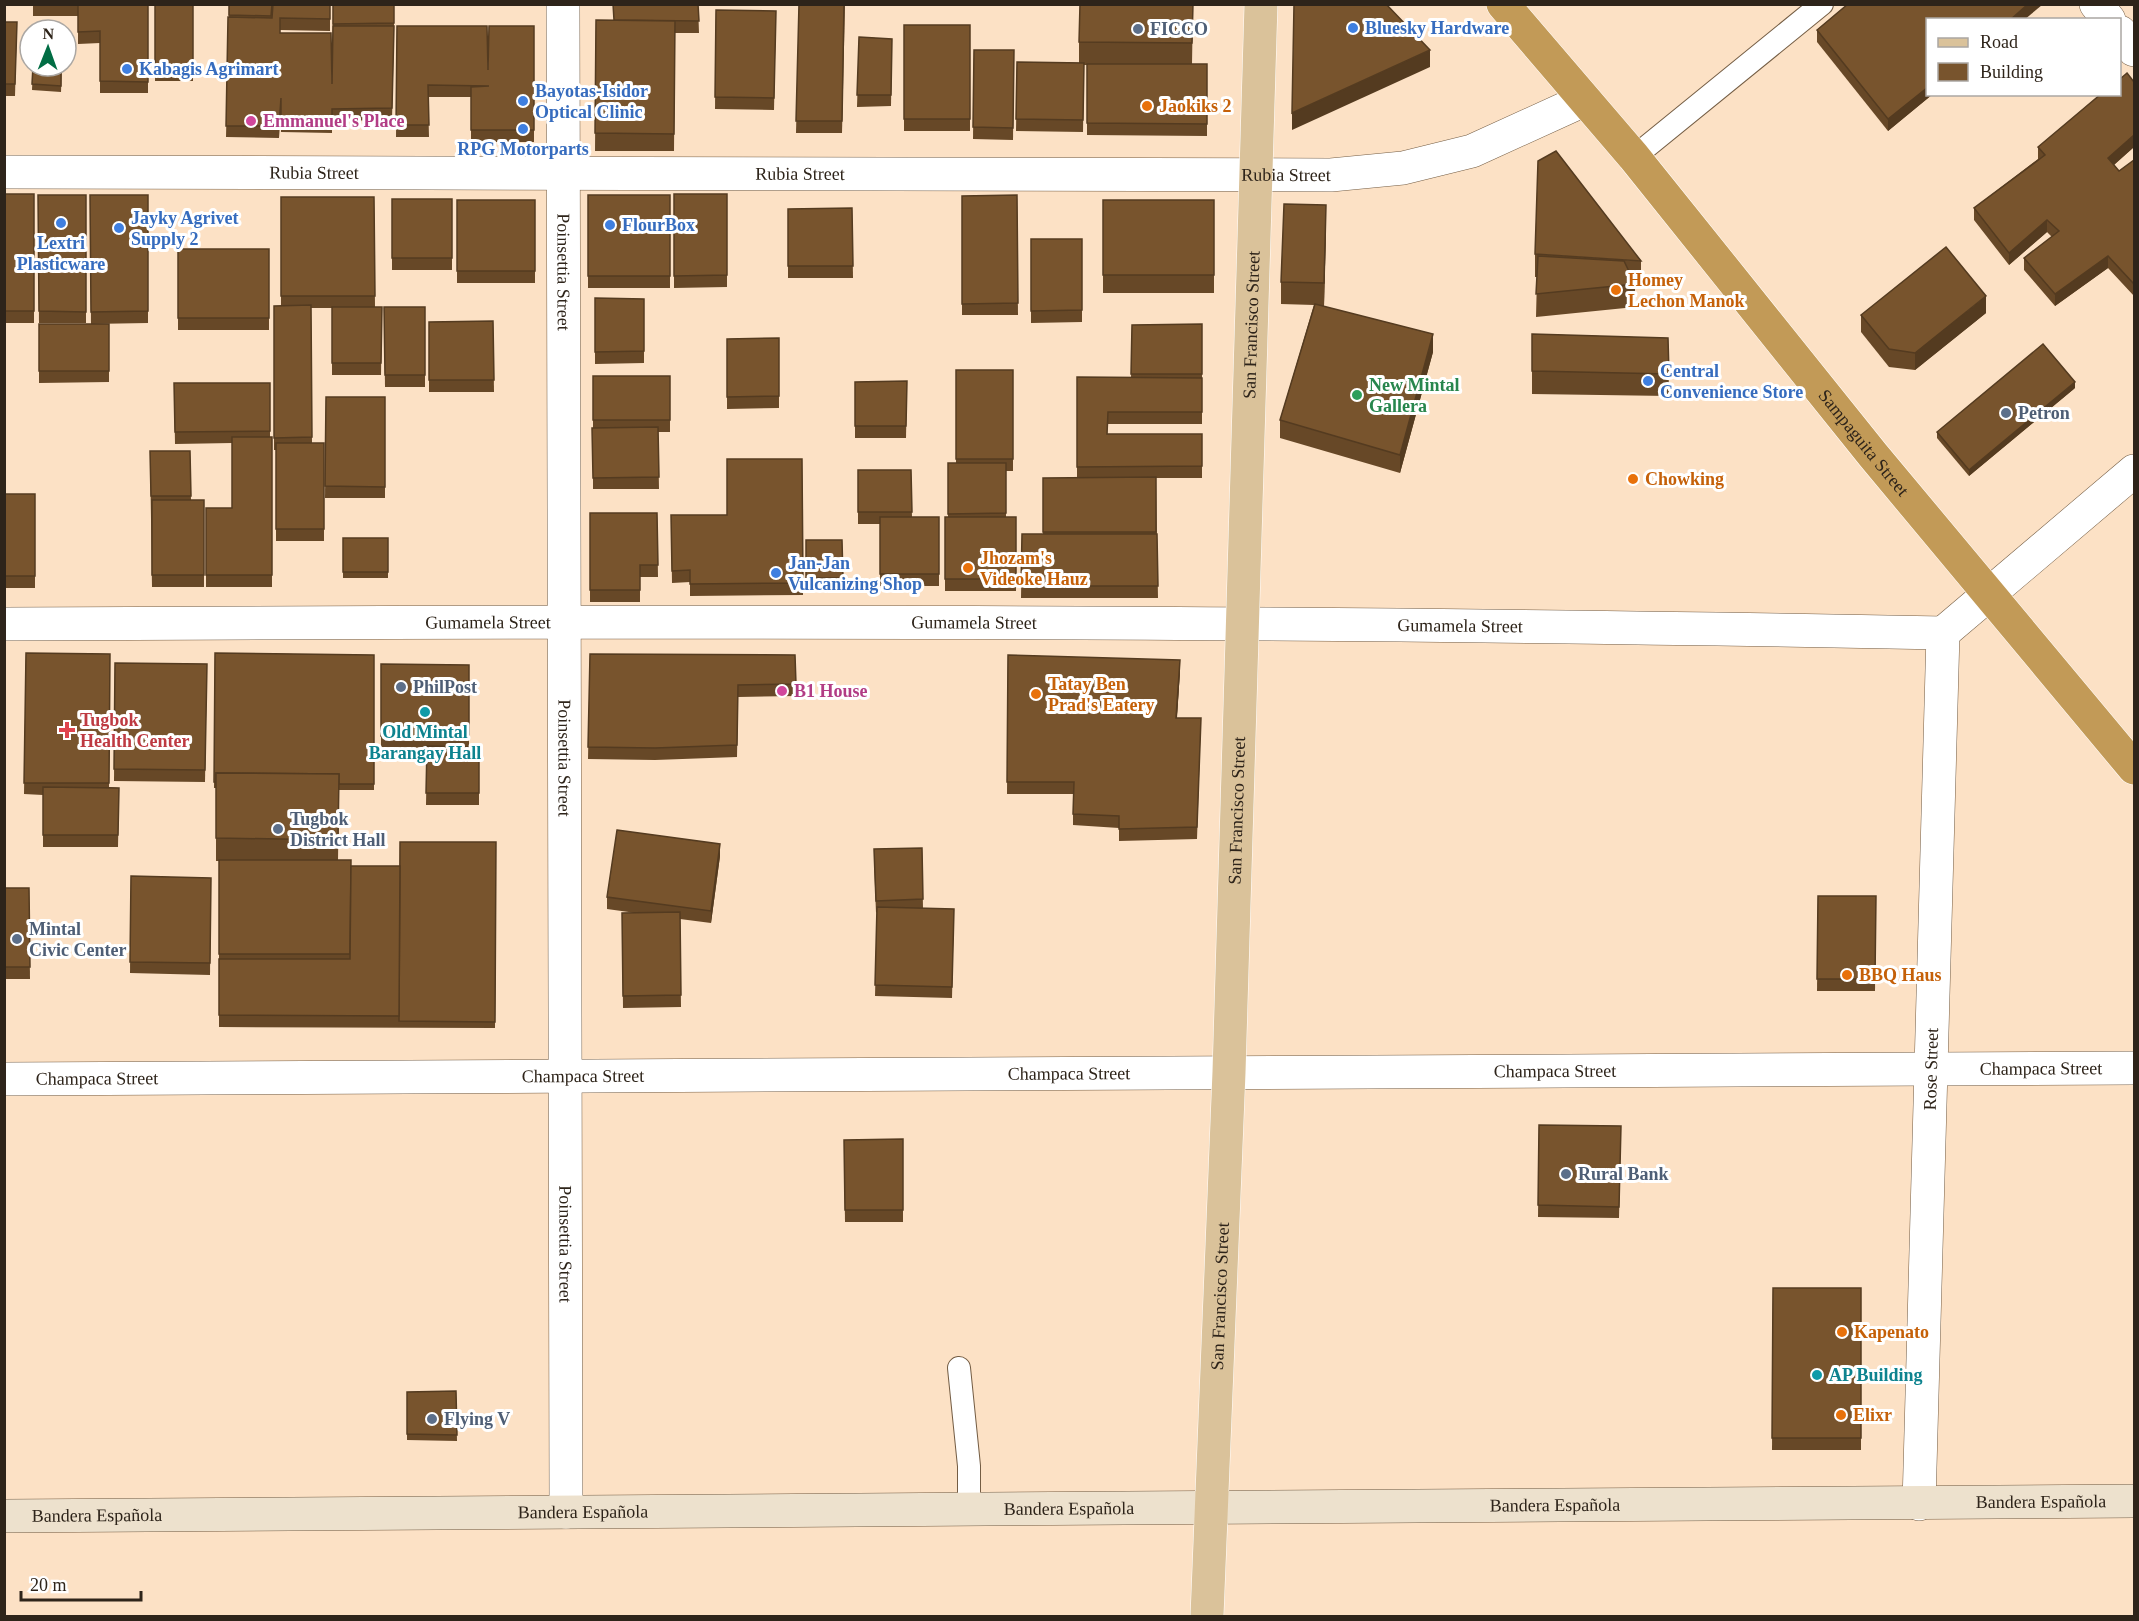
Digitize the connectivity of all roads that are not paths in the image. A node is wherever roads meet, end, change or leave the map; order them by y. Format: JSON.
{"nodes":[{"id":1,"x":563,"y":4,"type":"edge"},
{"id":2,"x":1261,"y":4,"type":"edge"},
{"id":3,"x":1503,"y":4,"type":"edge"},
{"id":4,"x":1822,"y":4,"type":"edge"},
{"id":5,"x":2096,"y":4,"type":"edge"},
{"id":6,"x":2107,"y":18,"type":"edge"},
{"id":7,"x":2121,"y":33,"type":"edge"},
{"id":8,"x":2134,"y":50,"type":"edge"},
{"id":9,"x":1584,"y":100,"type":"junction"},
{"id":10,"x":1634,"y":157,"type":"junction"},
{"id":11,"x":4,"y":172,"type":"edge"},
{"id":12,"x":563,"y":174,"type":"junction"},
{"id":13,"x":1257,"y":177,"type":"junction"},
{"id":14,"x":2134,"y":471,"type":"edge"},
{"id":15,"x":1989,"y":594,"type":"junction"},
{"id":16,"x":564,"y":621,"type":"junction"},
{"id":17,"x":4,"y":624,"type":"edge"},
{"id":18,"x":1243,"y":625,"type":"junction"},
{"id":19,"x":1943,"y":633,"type":"junction"},
{"id":20,"x":2134,"y":768,"type":"edge"},
{"id":21,"x":2134,"y":1068,"type":"edge"},
{"id":22,"x":1930,"y":1070,"type":"junction"},
{"id":23,"x":1229,"y":1072,"type":"junction"},
{"id":24,"x":565,"y":1076,"type":"junction"},
{"id":25,"x":4,"y":1079,"type":"edge"},
{"id":26,"x":959,"y":1368,"type":"dead end"},
{"id":27,"x":2134,"y":1501,"type":"edge"},
{"id":28,"x":1920,"y":1504,"type":"junction"},
{"id":29,"x":1212,"y":1508,"type":"junction"},
{"id":30,"x":969,"y":1509,"type":"junction"},
{"id":31,"x":566,"y":1512,"type":"junction"},
{"id":32,"x":4,"y":1516,"type":"edge"},
{"id":33,"x":1207,"y":1617,"type":"edge"}],
"edges":[{"from":1,"to":12,"type":"street","name":"Poinsettia Street"},
{"from":2,"to":13,"type":"main road","name":"San Francisco Street"},
{"from":3,"to":9,"type":"highway","name":"Sampaguita Street"},
{"from":4,"to":10,"type":"lane"},
{"from":5,"to":6,"type":"street"},
{"from":7,"to":8,"type":"street"},
{"from":9,"to":10,"type":"highway","name":"Sampaguita Street"},
{"from":9,"to":13,"type":"street","name":"Rubia Street"},
{"from":10,"to":15,"type":"highway","name":"Sampaguita Street"},
{"from":11,"to":12,"type":"street","name":"Rubia Street"},
{"from":12,"to":13,"type":"street","name":"Rubia Street"},
{"from":12,"to":16,"type":"street","name":"Poinsettia Street"},
{"from":13,"to":18,"type":"main road","name":"San Francisco Street"},
{"from":14,"to":15,"type":"street"},
{"from":15,"to":19,"type":"street"},
{"from":15,"to":20,"type":"highway","name":"Sampaguita Street"},
{"from":16,"to":17,"type":"street","name":"Gumamela Street"},
{"from":16,"to":18,"type":"street","name":"Gumamela Street"},
{"from":16,"to":24,"type":"street","name":"Poinsettia Street"},
{"from":18,"to":19,"type":"street","name":"Gumamela Street"},
{"from":18,"to":23,"type":"main road","name":"San Francisco Street"},
{"from":19,"to":22,"type":"street","name":"Rose Street"},
{"from":21,"to":22,"type":"street","name":"Champaca Street"},
{"from":22,"to":23,"type":"street","name":"Champaca Street"},
{"from":22,"to":28,"type":"street","name":"Rose Street"},
{"from":23,"to":24,"type":"street","name":"Champaca Street"},
{"from":23,"to":29,"type":"main road","name":"San Francisco Street"},
{"from":24,"to":25,"type":"street","name":"Champaca Street"},
{"from":24,"to":31,"type":"street","name":"Poinsettia Street"},
{"from":26,"to":30,"type":"lane"},
{"from":27,"to":28,"type":"street","name":"Bandera Española"},
{"from":28,"to":29,"type":"street","name":"Bandera Española"},
{"from":29,"to":30,"type":"street","name":"Bandera Española"},
{"from":29,"to":33,"type":"main road","name":"San Francisco Street"},
{"from":30,"to":31,"type":"street","name":"Bandera Española"},
{"from":31,"to":32,"type":"street","name":"Bandera Española"}]}
